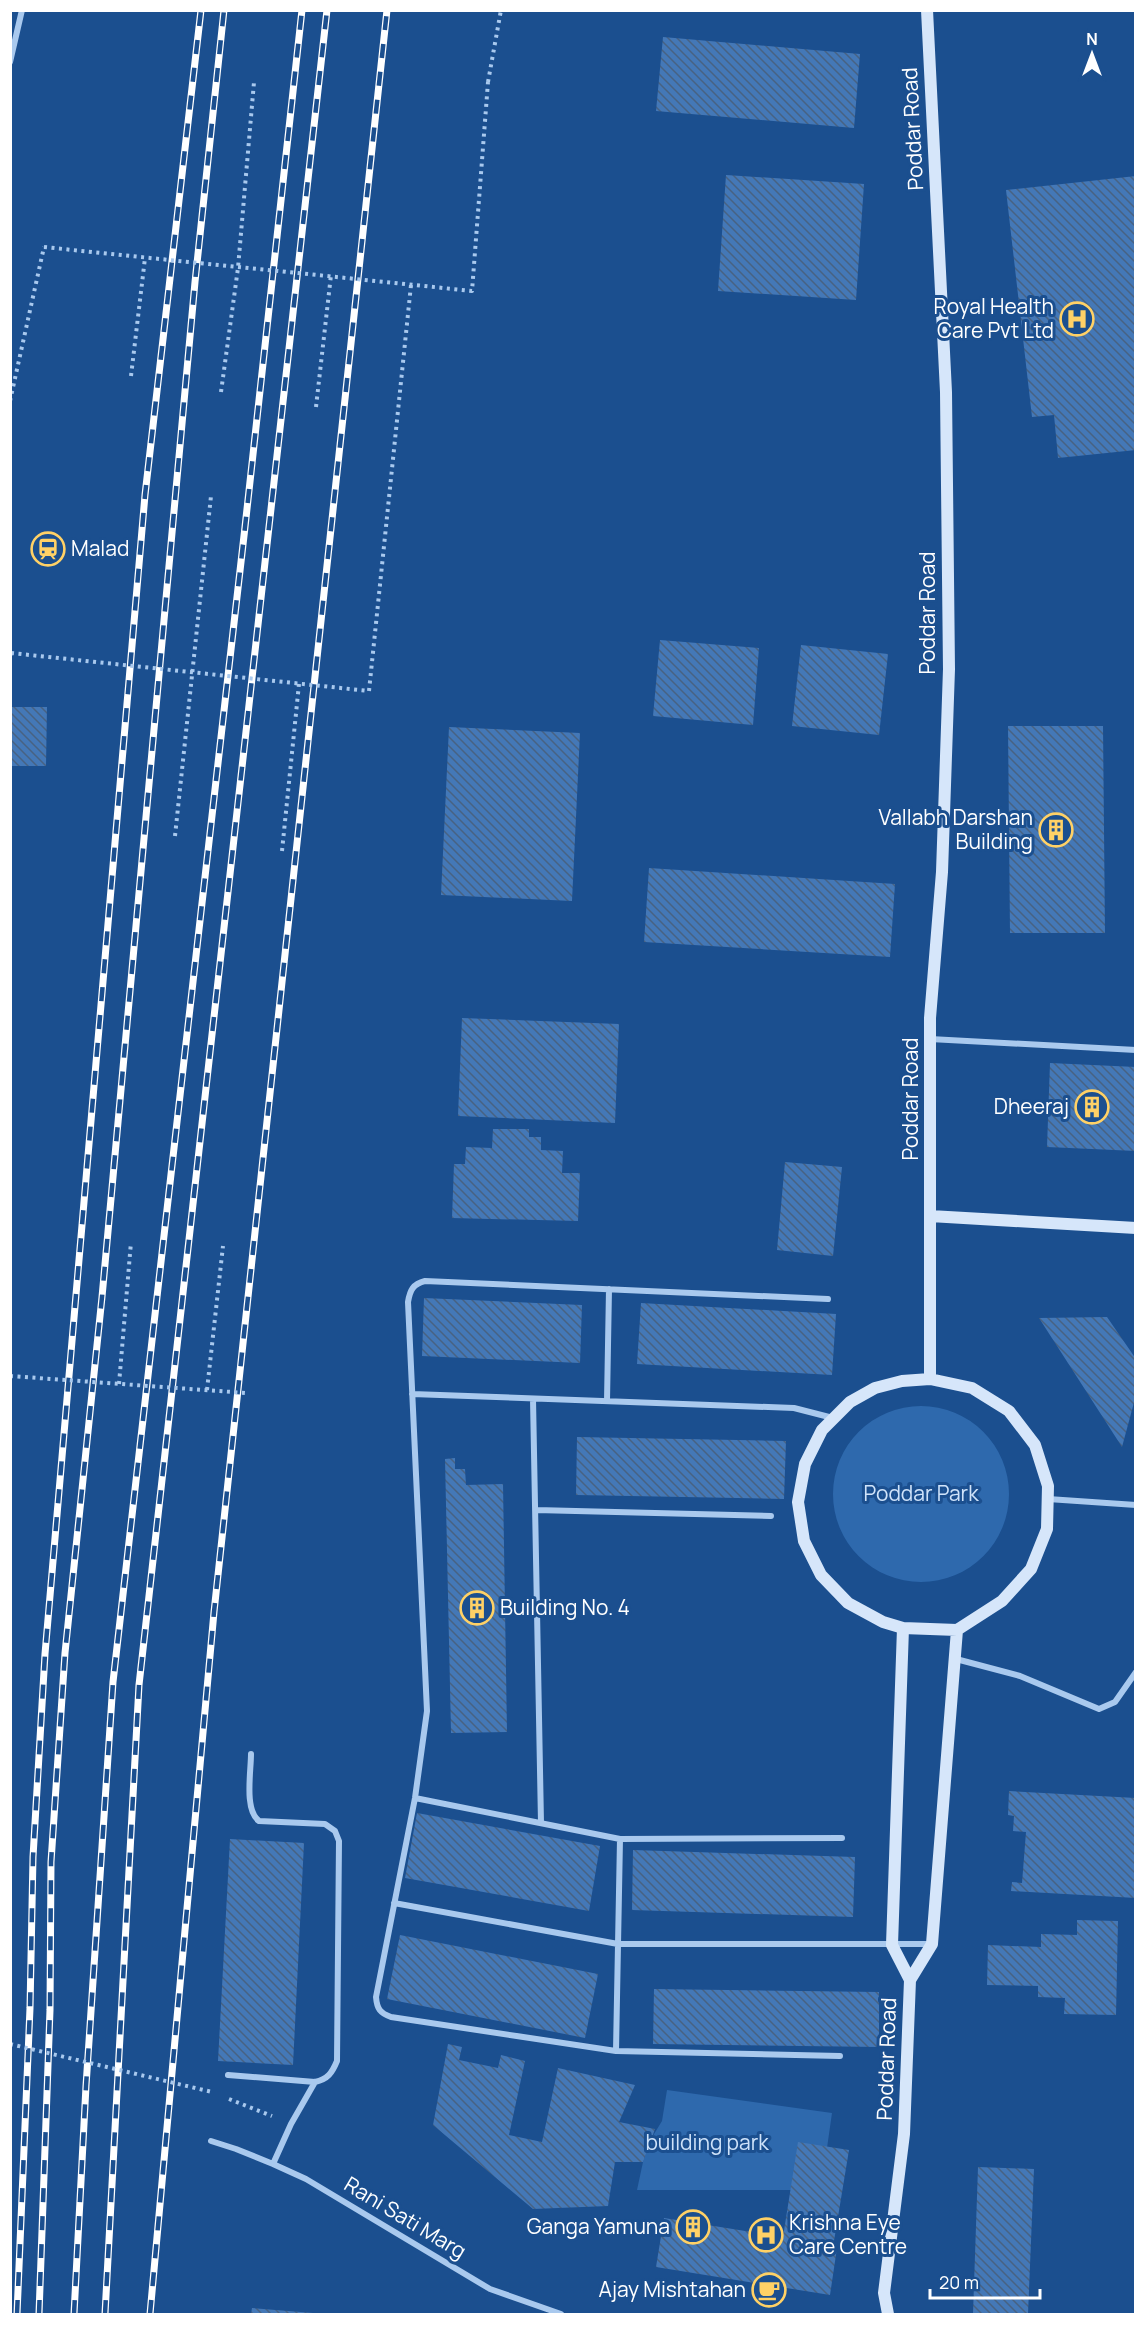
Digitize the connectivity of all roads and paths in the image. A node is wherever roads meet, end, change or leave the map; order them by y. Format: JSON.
{"nodes":[{"id":1,"x":22,"y":10,"type":"edge"},
{"id":2,"x":501,"y":10,"type":"edge"},
{"id":3,"x":927,"y":10,"type":"edge"},
{"id":4,"x":10,"y":62,"type":"edge"},
{"id":5,"x":254,"y":82,"type":"dead end"},
{"id":6,"x":145,"y":258,"type":"junction"},
{"id":7,"x":238,"y":268,"type":"junction"},
{"id":8,"x":331,"y":275,"type":"junction"},
{"id":9,"x":411,"y":285,"type":"junction"},
{"id":10,"x":131,"y":376,"type":"dead end"},
{"id":11,"x":221,"y":392,"type":"dead end"},
{"id":12,"x":10,"y":401,"type":"edge"},
{"id":13,"x":316,"y":407,"type":"dead end"},
{"id":14,"x":211,"y":495,"type":"dead end"},
{"id":15,"x":11,"y":655,"type":"edge"},
{"id":16,"x":191,"y":673,"type":"junction"},
{"id":17,"x":299,"y":684,"type":"junction"},
{"id":18,"x":175,"y":836,"type":"dead end"},
{"id":19,"x":282,"y":851,"type":"dead end"},
{"id":20,"x":930,"y":1039,"type":"junction"},
{"id":21,"x":1136,"y":1050,"type":"edge"},
{"id":22,"x":930,"y":1216,"type":"junction"},
{"id":23,"x":1136,"y":1228,"type":"edge"},
{"id":24,"x":130,"y":1242,"type":"dead end"},
{"id":25,"x":223,"y":1246,"type":"dead end"},
{"id":26,"x":609,"y":1289,"type":"junction"},
{"id":27,"x":828,"y":1299,"type":"dead end"},
{"id":28,"x":10,"y":1376,"type":"edge"},
{"id":29,"x":930,"y":1379,"type":"junction"},
{"id":30,"x":119,"y":1384,"type":"junction"},
{"id":31,"x":207,"y":1390,"type":"junction"},
{"id":32,"x":246,"y":1393,"type":"dead end"},
{"id":33,"x":412,"y":1394,"type":"junction"},
{"id":34,"x":533,"y":1399,"type":"junction"},
{"id":35,"x":607,"y":1401,"type":"junction"},
{"id":36,"x":834,"y":1418,"type":"junction"},
{"id":37,"x":1048,"y":1499,"type":"junction"},
{"id":38,"x":1136,"y":1505,"type":"edge"},
{"id":39,"x":536,"y":1510,"type":"junction"},
{"id":40,"x":771,"y":1516,"type":"dead end"},
{"id":41,"x":903,"y":1628,"type":"junction"},
{"id":42,"x":957,"y":1630,"type":"junction"},
{"id":43,"x":956,"y":1659,"type":"junction"},
{"id":44,"x":1136,"y":1672,"type":"edge"},
{"id":45,"x":251,"y":1754,"type":"dead end"},
{"id":46,"x":415,"y":1798,"type":"junction"},
{"id":47,"x":541,"y":1823,"type":"junction"},
{"id":48,"x":842,"y":1838,"type":"dead end"},
{"id":49,"x":620,"y":1839,"type":"junction"},
{"id":50,"x":394,"y":1903,"type":"junction"},
{"id":51,"x":618,"y":1944,"type":"junction"},
{"id":52,"x":932,"y":1944,"type":"junction"},
{"id":53,"x":892,"y":1945,"type":"junction"},
{"id":54,"x":910,"y":1980,"type":"junction"},
{"id":55,"x":10,"y":2044,"type":"edge"},
{"id":56,"x":616,"y":2051,"type":"junction"},
{"id":57,"x":840,"y":2056,"type":"dead end"},
{"id":58,"x":228,"y":2075,"type":"dead end"},
{"id":59,"x":315,"y":2082,"type":"junction"},
{"id":60,"x":291,"y":2124,"type":"junction"},
{"id":61,"x":211,"y":2141,"type":"dead end"},
{"id":62,"x":273,"y":2164,"type":"junction"},
{"id":63,"x":561,"y":2314,"type":"edge"},
{"id":64,"x":888,"y":2314,"type":"edge"}],
"edges":[{"from":1,"to":4,"type":"street"},
{"from":2,"to":9,"type":"path","bridge":true},
{"from":3,"to":20,"type":"street","name":"Poddar Road"},
{"from":5,"to":7,"type":"path"},
{"from":6,"to":7,"type":"path","bridge":true},
{"from":6,"to":10,"type":"path"},
{"from":6,"to":12,"type":"path","bridge":true},
{"from":7,"to":8,"type":"path","bridge":true},
{"from":7,"to":11,"type":"path"},
{"from":8,"to":9,"type":"path","bridge":true},
{"from":8,"to":13,"type":"path"},
{"from":9,"to":17,"type":"path","bridge":true},
{"from":14,"to":16,"type":"path"},
{"from":15,"to":16,"type":"path","bridge":true},
{"from":16,"to":17,"type":"path","bridge":true},
{"from":16,"to":18,"type":"path"},
{"from":17,"to":19,"type":"path"},
{"from":20,"to":21,"type":"street"},
{"from":20,"to":22,"type":"street","name":"Poddar Road"},
{"from":22,"to":23,"type":"street"},
{"from":22,"to":29,"type":"street","name":"Poddar Road"},
{"from":24,"to":30,"type":"path"},
{"from":25,"to":31,"type":"path"},
{"from":26,"to":27,"type":"street"},
{"from":26,"to":33,"type":"street"},
{"from":26,"to":35,"type":"street"},
{"from":28,"to":30,"type":"path","bridge":true},
{"from":29,"to":36,"type":"street"},
{"from":29,"to":37,"type":"street"},
{"from":30,"to":31,"type":"path","bridge":true},
{"from":31,"to":32,"type":"path","bridge":true},
{"from":33,"to":34,"type":"street"},
{"from":33,"to":46,"type":"street"},
{"from":34,"to":35,"type":"street"},
{"from":34,"to":39,"type":"street"},
{"from":35,"to":36,"type":"street"},
{"from":36,"to":41,"type":"street"},
{"from":37,"to":38,"type":"street"},
{"from":37,"to":42,"type":"street"},
{"from":39,"to":40,"type":"street"},
{"from":39,"to":47,"type":"street"},
{"from":41,"to":42,"type":"street"},
{"from":41,"to":53,"type":"street","name":"Poddar Road"},
{"from":42,"to":43,"type":"street"},
{"from":43,"to":44,"type":"street"},
{"from":43,"to":52,"type":"street"},
{"from":45,"to":59,"type":"street"},
{"from":46,"to":47,"type":"street"},
{"from":46,"to":50,"type":"street"},
{"from":47,"to":49,"type":"street"},
{"from":48,"to":49,"type":"street"},
{"from":49,"to":51,"type":"street"},
{"from":50,"to":51,"type":"street"},
{"from":50,"to":56,"type":"street"},
{"from":51,"to":53,"type":"street"},
{"from":51,"to":56,"type":"street"},
{"from":52,"to":53,"type":"street"},
{"from":52,"to":54,"type":"street"},
{"from":53,"to":54,"type":"street","name":"Poddar Road"},
{"from":54,"to":64,"type":"street","name":"Poddar Road"},
{"from":55,"to":60,"type":"path","bridge":true},
{"from":56,"to":57,"type":"street"},
{"from":58,"to":59,"type":"street"},
{"from":59,"to":60,"type":"street"},
{"from":60,"to":62,"type":"street"},
{"from":61,"to":62,"type":"street","name":"Rani Sati Marg"},
{"from":62,"to":63,"type":"street","name":"Rani Sati Marg"}]}
